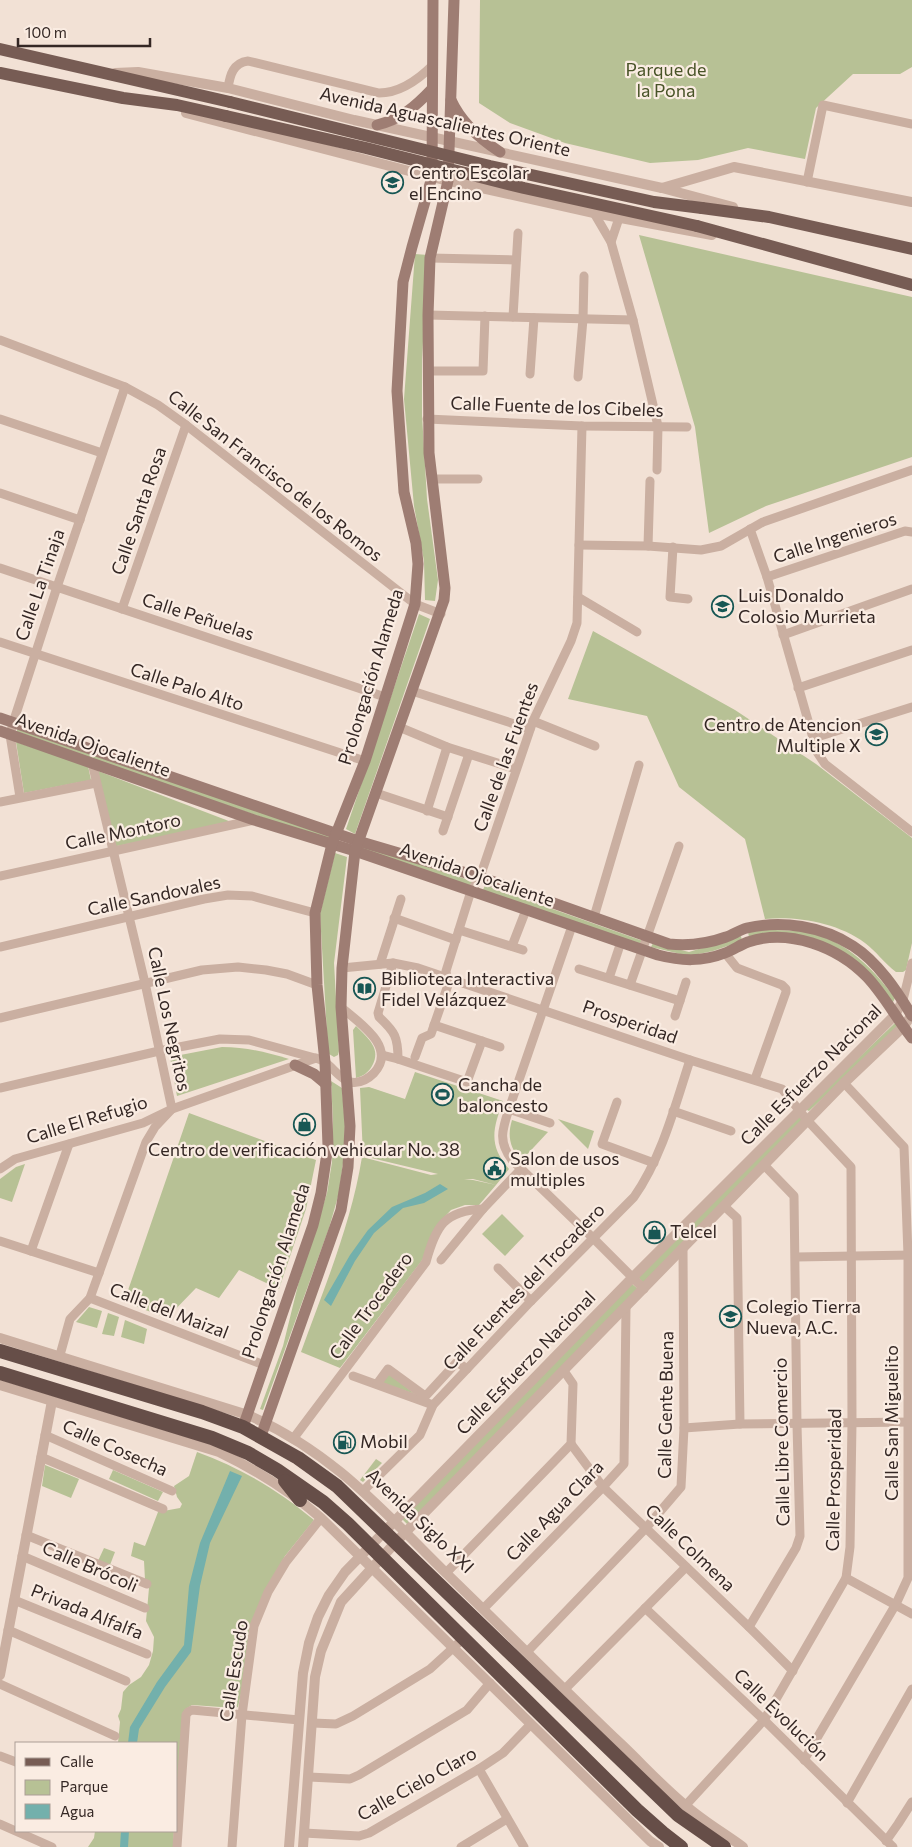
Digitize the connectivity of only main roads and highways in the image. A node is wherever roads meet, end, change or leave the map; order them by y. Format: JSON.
{"nodes":[{"id":1,"x":433,"y":0,"type":"edge"},
{"id":2,"x":454,"y":0,"type":"edge"},
{"id":3,"x":0,"y":49,"type":"edge"},
{"id":4,"x":0,"y":73,"type":"edge"},
{"id":5,"x":432,"y":89,"type":"junction"},
{"id":6,"x":450,"y":98,"type":"junction"},
{"id":7,"x":377,"y":125,"type":"road end"},
{"id":8,"x":496,"y":151,"type":"road end"},
{"id":9,"x":911,"y":248,"type":"edge"},
{"id":10,"x":912,"y":285,"type":"edge"},
{"id":11,"x":0,"y":718,"type":"edge"},
{"id":12,"x":4,"y":735,"type":"edge"},
{"id":13,"x":336,"y":833,"type":"junction"},
{"id":14,"x":332,"y":844,"type":"junction"},
{"id":15,"x":357,"y":846,"type":"junction"},
{"id":16,"x":912,"y":1015,"type":"edge"},
{"id":17,"x":912,"y":1038,"type":"edge"},
{"id":18,"x":294,"y":1066,"type":"road end"},
{"id":19,"x":326,"y":1084,"type":"junction"},
{"id":20,"x":0,"y":1351,"type":"edge"},
{"id":21,"x":0,"y":1374,"type":"edge"},
{"id":22,"x":245,"y":1421,"type":"junction"},
{"id":23,"x":263,"y":1429,"type":"junction"},
{"id":24,"x":175,"y":1437,"type":"road end"},
{"id":25,"x":212,"y":1438,"type":"junction"},
{"id":26,"x":277,"y":1470,"type":"junction"},
{"id":27,"x":300,"y":1500,"type":"road end"},
{"id":28,"x":681,"y":1847,"type":"edge"},
{"id":29,"x":724,"y":1847,"type":"edge"}],
"edges":[{"from":1,"to":5,"type":"main road","name":"Prolongación Alameda"},
{"from":2,"to":6,"type":"main road"},
{"from":3,"to":9,"type":"main road","name":"Avenida Aguascalientes Oriente","bridge":true},
{"from":4,"to":10,"type":"main road","bridge":true},
{"from":5,"to":7,"type":"main road"},
{"from":5,"to":13,"type":"main road","name":"Prolongación Alameda"},
{"from":6,"to":8,"type":"main road"},
{"from":6,"to":15,"type":"main road"},
{"from":11,"to":13,"type":"main road","name":"Avenida Ojocaliente"},
{"from":12,"to":14,"type":"main road","name":"Avenida Ojocaliente"},
{"from":13,"to":14,"type":"main road","name":"Prolongación Alameda"},
{"from":13,"to":15,"type":"main road","name":"Avenida Ojocaliente"},
{"from":14,"to":15,"type":"main road","name":"Avenida Ojocaliente"},
{"from":14,"to":19,"type":"main road","name":"Prolongación Alameda"},
{"from":15,"to":16,"type":"main road","name":"Avenida Ojocaliente"},
{"from":15,"to":17,"type":"main road","name":"Avenida Ojocaliente"},
{"from":15,"to":23,"type":"main road"},
{"from":18,"to":19,"type":"main road"},
{"from":19,"to":22,"type":"main road","name":"Prolongación Alameda"},
{"from":20,"to":22,"type":"highway","name":"Avenida Siglo XXI"},
{"from":21,"to":25,"type":"highway"},
{"from":22,"to":23,"type":"highway","name":"Avenida Siglo XXI"},
{"from":23,"to":29,"type":"highway","name":"Avenida Siglo XXI"},
{"from":24,"to":25,"type":"highway"},
{"from":25,"to":26,"type":"highway"},
{"from":26,"to":27,"type":"highway"},
{"from":26,"to":28,"type":"highway"}]}
